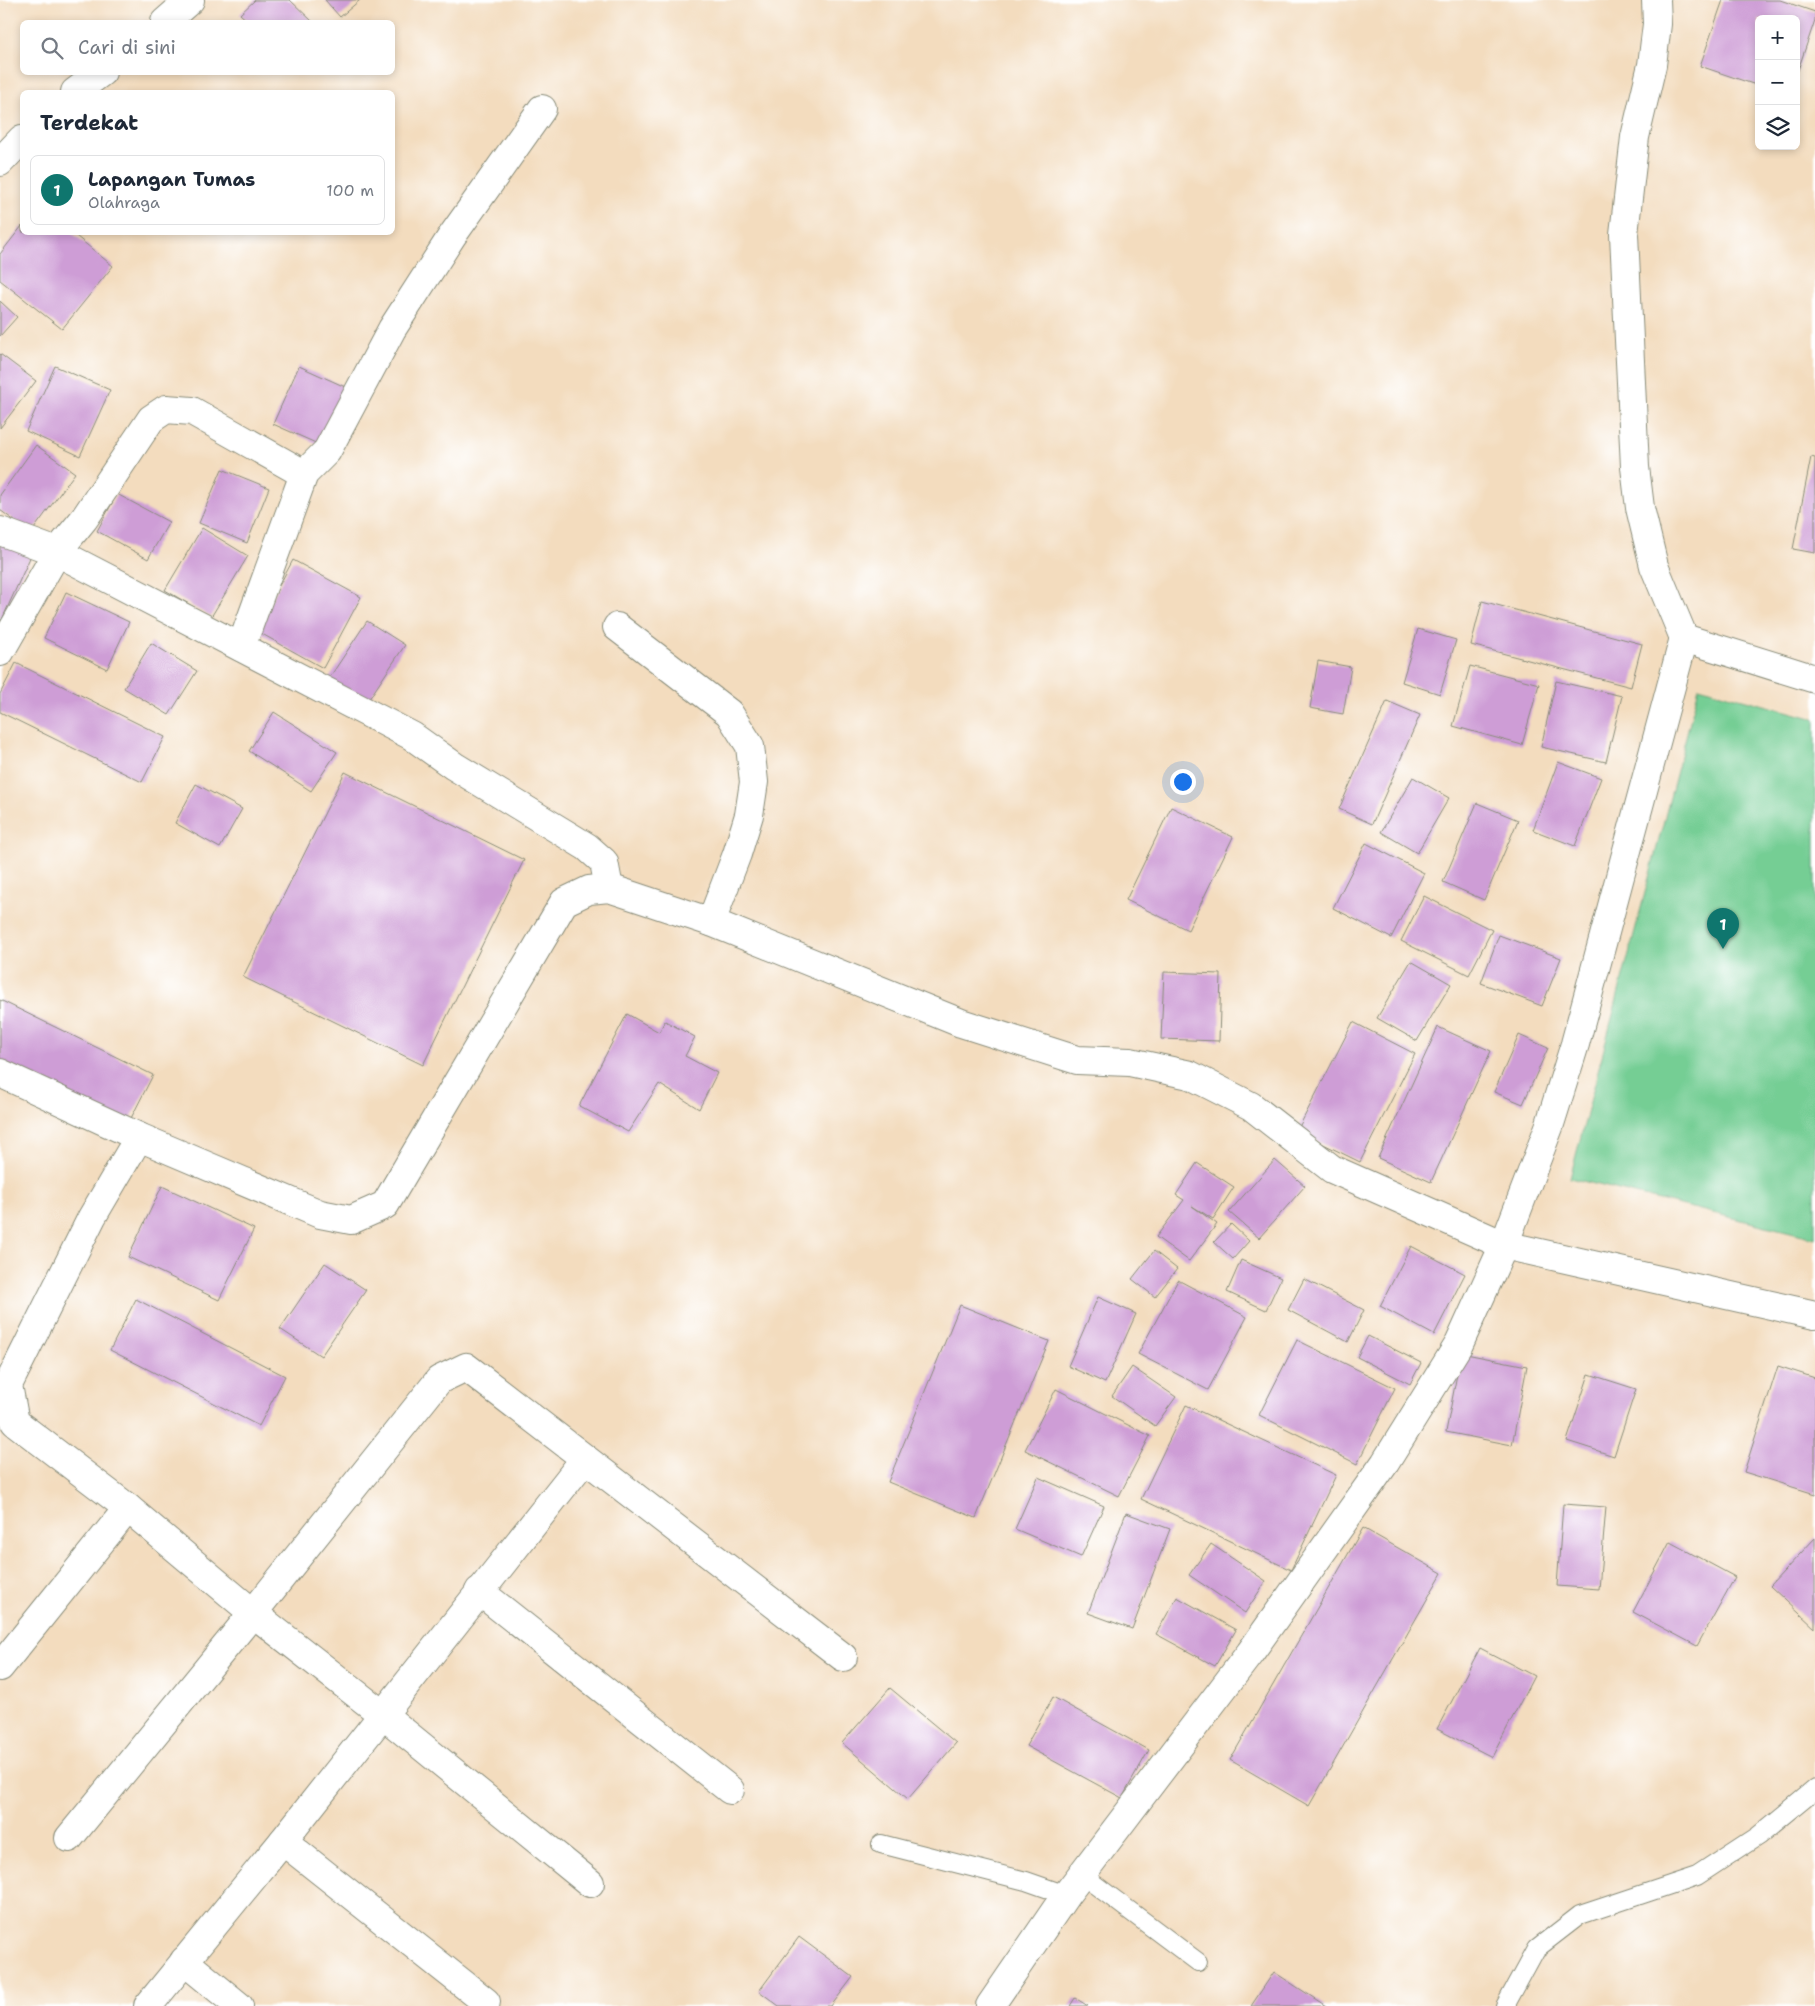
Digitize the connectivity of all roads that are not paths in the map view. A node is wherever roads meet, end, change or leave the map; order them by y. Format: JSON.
{"nodes":[{"id":1,"x":190,"y":0,"type":"edge"},
{"id":2,"x":1656,"y":0,"type":"edge"},
{"id":3,"x":166,"y":20,"type":"edge"},
{"id":4,"x":98,"y":75,"type":"edge"},
{"id":5,"x":78,"y":90,"type":"edge"},
{"id":6,"x":542,"y":109,"type":"dead end"},
{"id":7,"x":20,"y":141,"type":"edge"},
{"id":8,"x":0,"y":162,"type":"edge"},
{"id":9,"x":304,"y":474,"type":"junction"},
{"id":10,"x":0,"y":531,"type":"edge"},
{"id":11,"x":57,"y":552,"type":"junction"},
{"id":12,"x":617,"y":627,"type":"dead end"},
{"id":13,"x":1684,"y":638,"type":"junction"},
{"id":14,"x":241,"y":647,"type":"junction"},
{"id":15,"x":0,"y":652,"type":"edge"},
{"id":16,"x":1815,"y":679,"type":"edge"},
{"id":17,"x":609,"y":888,"type":"junction"},
{"id":18,"x":711,"y":922,"type":"junction"},
{"id":19,"x":0,"y":1073,"type":"edge"},
{"id":20,"x":139,"y":1137,"type":"junction"},
{"id":21,"x":1504,"y":1245,"type":"junction"},
{"id":22,"x":1815,"y":1315,"type":"edge"},
{"id":23,"x":584,"y":1460,"type":"junction"},
{"id":24,"x":128,"y":1508,"type":"junction"},
{"id":25,"x":479,"y":1591,"type":"junction"},
{"id":26,"x":253,"y":1613,"type":"junction"},
{"id":27,"x":842,"y":1658,"type":"dead end"},
{"id":28,"x":0,"y":1666,"type":"edge"},
{"id":29,"x":382,"y":1714,"type":"junction"},
{"id":30,"x":1815,"y":1789,"type":"edge"},
{"id":31,"x":730,"y":1790,"type":"dead end"},
{"id":32,"x":69,"y":1838,"type":"dead end"},
{"id":33,"x":282,"y":1841,"type":"junction"},
{"id":34,"x":881,"y":1844,"type":"dead end"},
{"id":35,"x":590,"y":1883,"type":"dead end"},
{"id":36,"x":1074,"y":1885,"type":"junction"},
{"id":37,"x":184,"y":1961,"type":"junction"},
{"id":38,"x":1198,"y":1962,"type":"dead end"},
{"id":39,"x":486,"y":2002,"type":"dead end"},
{"id":40,"x":148,"y":2006,"type":"edge"},
{"id":41,"x":239,"y":2006,"type":"edge"},
{"id":42,"x":990,"y":2006,"type":"edge"},
{"id":43,"x":1505,"y":2006,"type":"edge"}],
"edges":[{"from":1,"to":3,"type":"street"},
{"from":2,"to":13,"type":"street"},
{"from":4,"to":5,"type":"street"},
{"from":6,"to":9,"type":"street"},
{"from":7,"to":8,"type":"street"},
{"from":9,"to":11,"type":"street"},
{"from":9,"to":14,"type":"street"},
{"from":10,"to":11,"type":"street"},
{"from":11,"to":14,"type":"street"},
{"from":11,"to":15,"type":"street"},
{"from":12,"to":18,"type":"street"},
{"from":13,"to":16,"type":"street"},
{"from":13,"to":21,"type":"street"},
{"from":14,"to":17,"type":"street"},
{"from":17,"to":18,"type":"street"},
{"from":17,"to":20,"type":"street"},
{"from":18,"to":21,"type":"street"},
{"from":19,"to":20,"type":"street"},
{"from":20,"to":24,"type":"street"},
{"from":21,"to":22,"type":"street"},
{"from":21,"to":36,"type":"street"},
{"from":23,"to":25,"type":"street"},
{"from":23,"to":26,"type":"street"},
{"from":23,"to":27,"type":"street"},
{"from":24,"to":26,"type":"street"},
{"from":24,"to":28,"type":"street"},
{"from":25,"to":29,"type":"street"},
{"from":25,"to":31,"type":"street"},
{"from":26,"to":29,"type":"street"},
{"from":26,"to":32,"type":"street"},
{"from":29,"to":33,"type":"street"},
{"from":29,"to":35,"type":"street"},
{"from":30,"to":43,"type":"lane"},
{"from":33,"to":37,"type":"street"},
{"from":33,"to":39,"type":"street"},
{"from":34,"to":36,"type":"lane"},
{"from":36,"to":38,"type":"lane"},
{"from":36,"to":42,"type":"street"},
{"from":37,"to":40,"type":"street"},
{"from":37,"to":41,"type":"street"}]}
